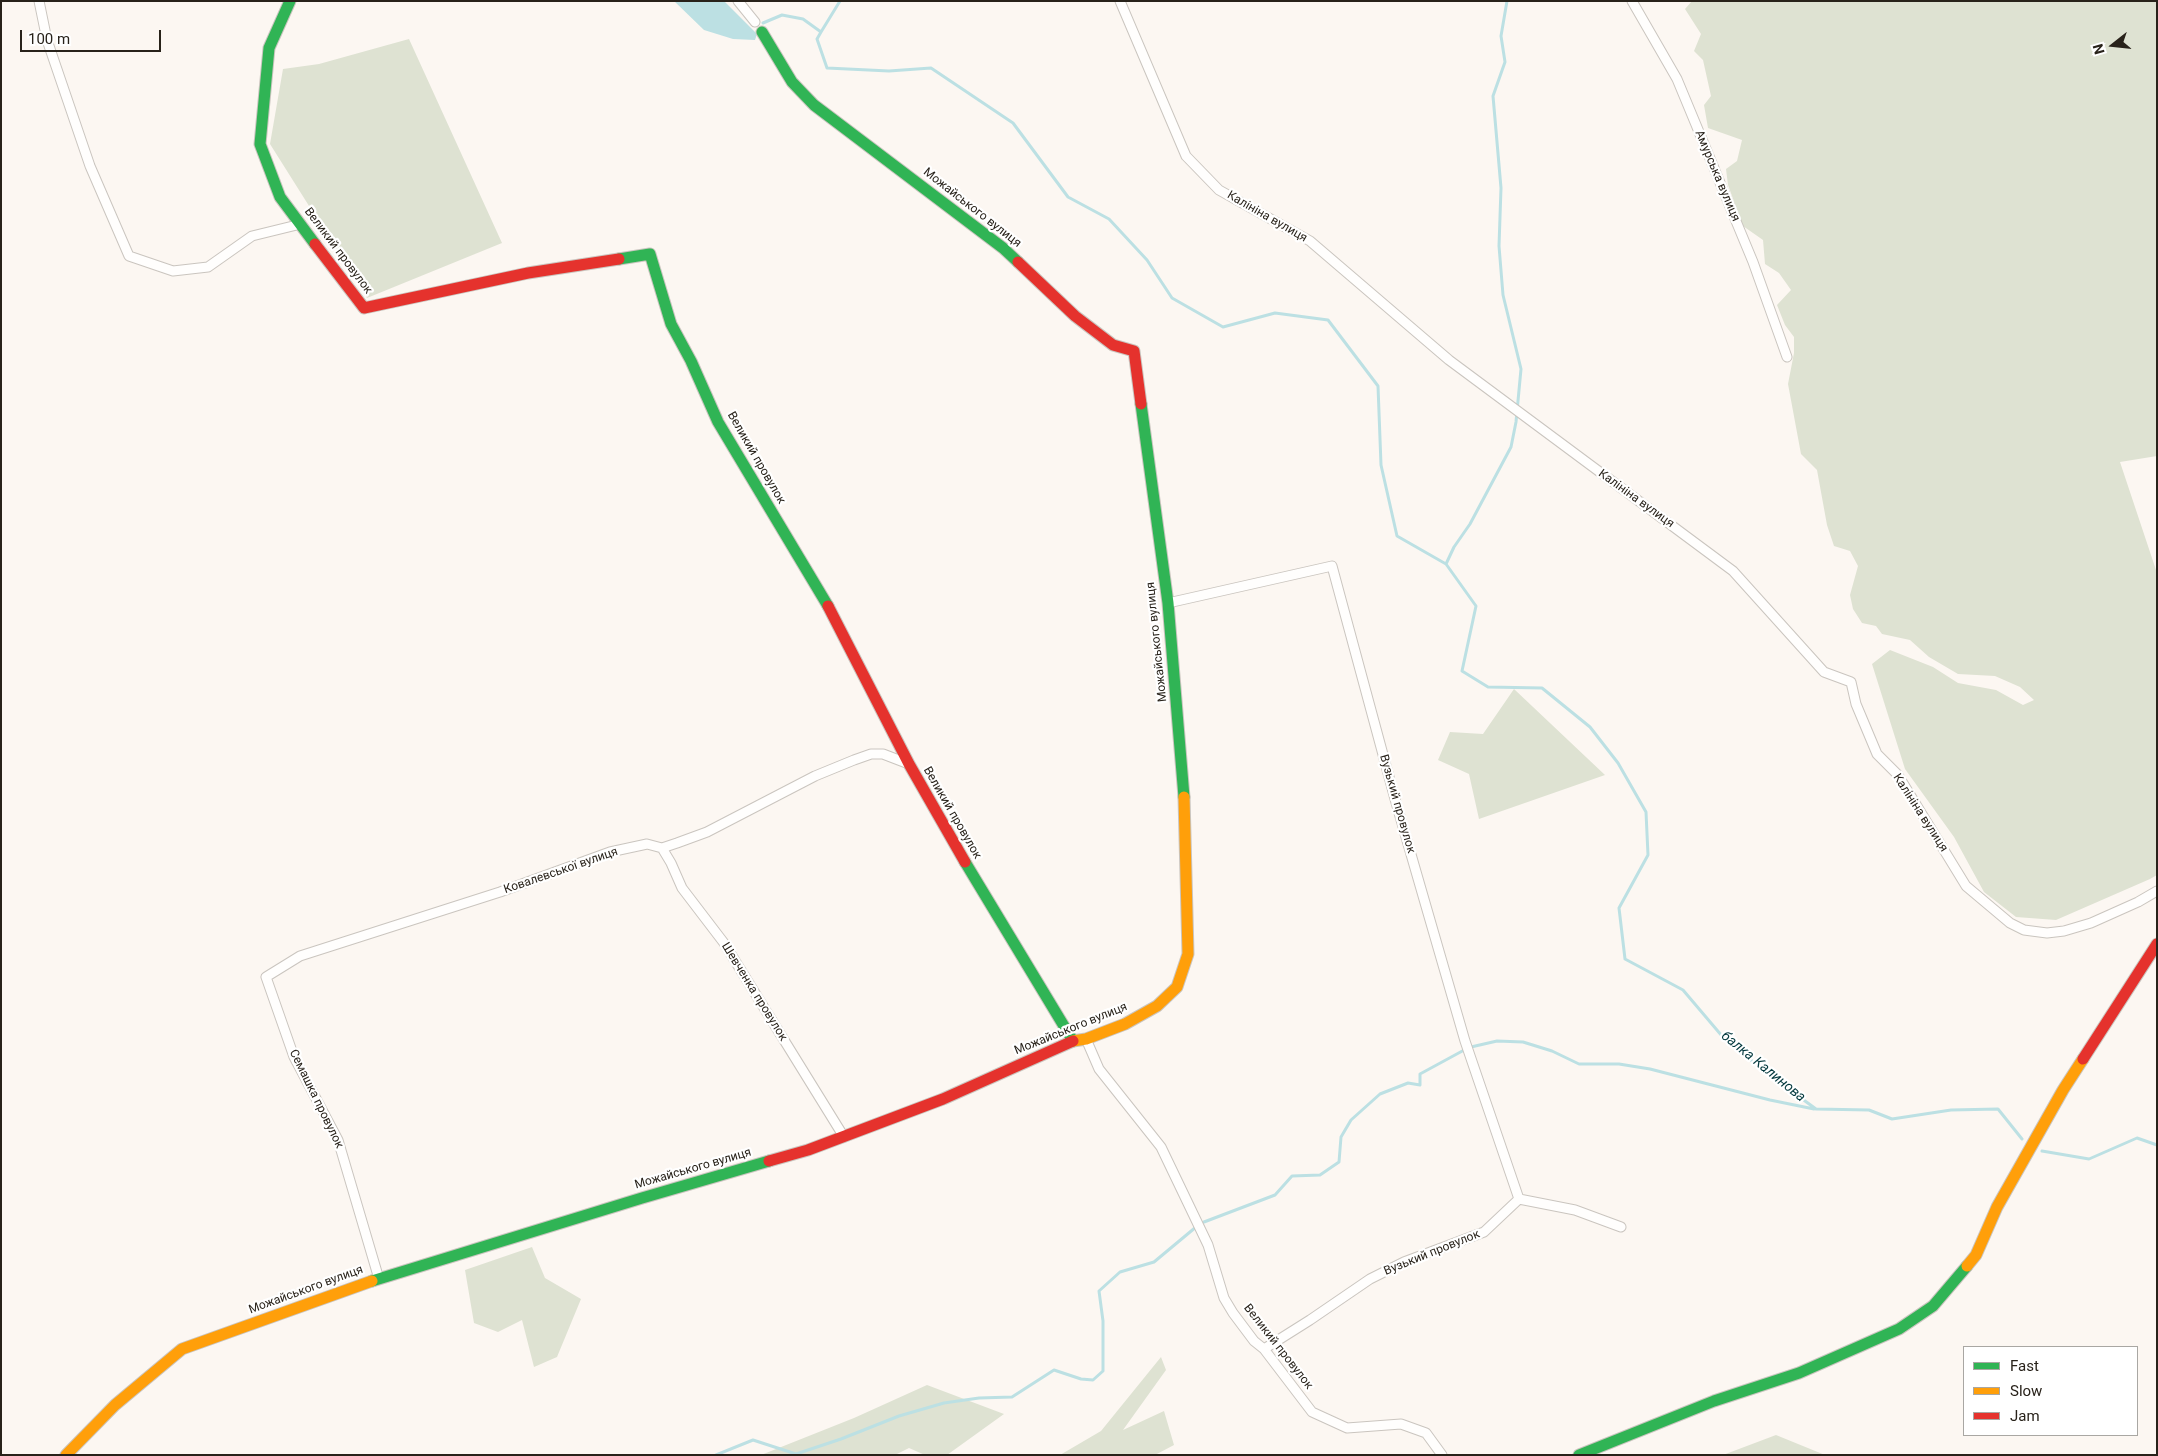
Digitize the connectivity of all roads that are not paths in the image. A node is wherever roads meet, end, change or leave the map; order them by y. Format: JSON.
{"nodes":[{"id":1,"x":40,"y":1,"type":"edge"},
{"id":2,"x":290,"y":1,"type":"edge"},
{"id":3,"x":738,"y":1,"type":"edge"},
{"id":4,"x":1120,"y":1,"type":"edge"},
{"id":5,"x":1632,"y":1,"type":"edge"},
{"id":6,"x":755,"y":22,"type":"dead end"},
{"id":7,"x":762,"y":32,"type":"dead end"},
{"id":8,"x":301,"y":224,"type":"junction"},
{"id":9,"x":1788,"y":357,"type":"dead end"},
{"id":10,"x":1168,"y":602,"type":"junction"},
{"id":11,"x":909,"y":764,"type":"junction"},
{"id":12,"x":662,"y":848,"type":"junction"},
{"id":13,"x":2157,"y":891,"type":"edge"},
{"id":14,"x":2157,"y":944,"type":"edge"},
{"id":15,"x":266,"y":978,"type":"joint"},
{"id":16,"x":1086,"y":1039,"type":"junction"},
{"id":17,"x":1073,"y":1041,"type":"junction"},
{"id":18,"x":844,"y":1137,"type":"junction"},
{"id":19,"x":1520,"y":1199,"type":"junction"},
{"id":20,"x":1621,"y":1227,"type":"dead end"},
{"id":21,"x":379,"y":1279,"type":"junction"},
{"id":22,"x":1264,"y":1349,"type":"junction"},
{"id":23,"x":66,"y":1455,"type":"edge"},
{"id":24,"x":1442,"y":1455,"type":"edge"},
{"id":25,"x":1579,"y":1455,"type":"edge"}],
"edges":[{"from":1,"to":8,"type":"street"},
{"from":2,"to":8,"type":"street","name":"Великий провулок"},
{"from":3,"to":6,"type":"street"},
{"from":4,"to":13,"type":"street","name":"Калініна вулиця"},
{"from":5,"to":9,"type":"street","name":"Амурська вулиця"},
{"from":7,"to":10,"type":"street","name":"Можайського вулиця"},
{"from":8,"to":11,"type":"street","name":"Великий провулок"},
{"from":10,"to":16,"type":"street","name":"Можайського вулиця"},
{"from":10,"to":19,"type":"street","name":"Вузький провулок"},
{"from":11,"to":12,"type":"street","name":"Ковалевської вулиця"},
{"from":11,"to":17,"type":"street","name":"Великий провулок"},
{"from":12,"to":15,"type":"street","name":"Ковалевської вулиця"},
{"from":12,"to":18,"type":"street","name":"Шевченка провулок"},
{"from":14,"to":25,"type":"street"},
{"from":15,"to":21,"type":"street","name":"Семашка провулок"},
{"from":16,"to":17,"type":"street","name":"Можайського вулиця"},
{"from":16,"to":22,"type":"street","name":"Великий провулок"},
{"from":17,"to":18,"type":"street","name":"Можайського вулиця"},
{"from":18,"to":21,"type":"street","name":"Можайського вулиця"},
{"from":19,"to":20,"type":"street"},
{"from":19,"to":22,"type":"street","name":"Вузький провулок"},
{"from":21,"to":23,"type":"street","name":"Можайського вулиця"},
{"from":22,"to":24,"type":"street","name":"Великий провулок"}]}
